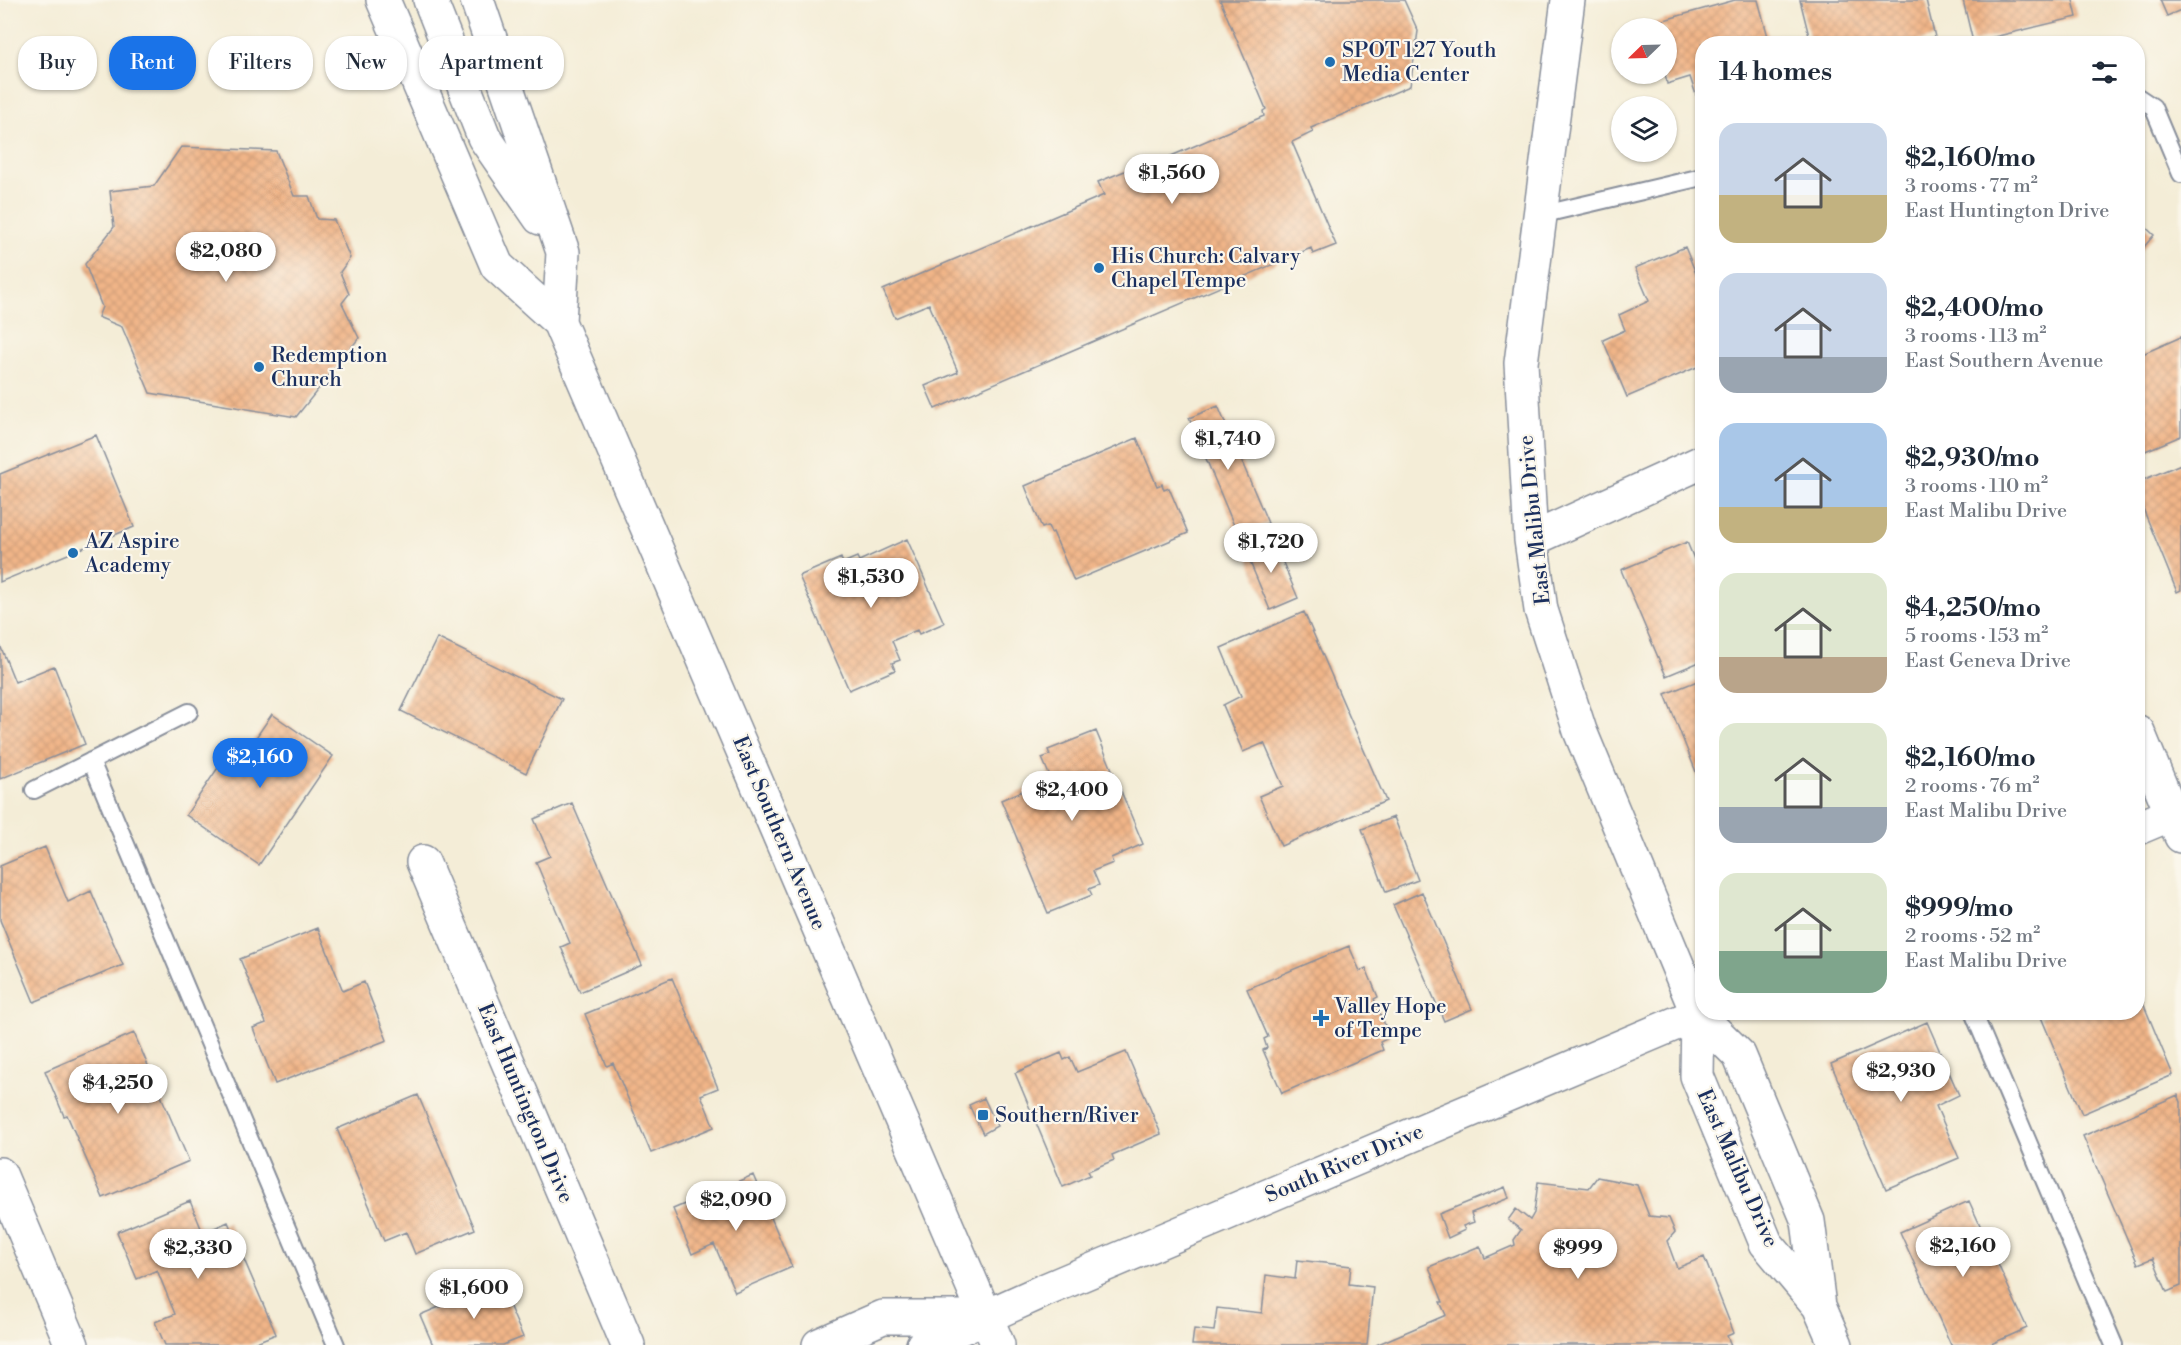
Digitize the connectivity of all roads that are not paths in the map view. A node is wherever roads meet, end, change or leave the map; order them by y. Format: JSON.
{"nodes":[{"id":1,"x":383,"y":0,"type":"edge"},
{"id":2,"x":430,"y":0,"type":"edge"},
{"id":3,"x":477,"y":0,"type":"edge"},
{"id":4,"x":1568,"y":0,"type":"edge"},
{"id":5,"x":2145,"y":102,"type":"edge"},
{"id":6,"x":2181,"y":174,"type":"edge"},
{"id":7,"x":1695,"y":179,"type":"edge"},
{"id":8,"x":1540,"y":215,"type":"junction"},
{"id":9,"x":563,"y":252,"type":"junction"},
{"id":10,"x":559,"y":322,"type":"junction"},
{"id":11,"x":1695,"y":465,"type":"edge"},
{"id":12,"x":1531,"y":540,"type":"junction"},
{"id":13,"x":189,"y":712,"type":"dead end"},
{"id":14,"x":2145,"y":747,"type":"edge"},
{"id":15,"x":91,"y":761,"type":"junction"},
{"id":16,"x":34,"y":790,"type":"dead end"},
{"id":17,"x":2178,"y":820,"type":"edge"},
{"id":18,"x":2145,"y":827,"type":"edge"},
{"id":19,"x":423,"y":862,"type":"dead end"},
{"id":20,"x":1695,"y":1000,"type":"edge"},
{"id":21,"x":1695,"y":1016,"type":"edge"},
{"id":22,"x":1701,"y":1020,"type":"edge"},
{"id":23,"x":1707,"y":1020,"type":"edge"},
{"id":24,"x":1976,"y":1020,"type":"edge"},
{"id":25,"x":0,"y":1174,"type":"edge"},
{"id":26,"x":1819,"y":1306,"type":"junction"},
{"id":27,"x":992,"y":1331,"type":"edge"},
{"id":28,"x":72,"y":1345,"type":"edge"},
{"id":29,"x":336,"y":1345,"type":"edge"},
{"id":30,"x":628,"y":1345,"type":"edge"},
{"id":31,"x":819,"y":1345,"type":"edge"},
{"id":32,"x":923,"y":1345,"type":"edge"},
{"id":33,"x":1836,"y":1345,"type":"edge"},
{"id":34,"x":2114,"y":1345,"type":"edge"}],
"edges":[{"from":1,"to":10,"type":"street","name":"East Southern Avenue"},
{"from":2,"to":9,"type":"street"},
{"from":3,"to":9,"type":"street","name":"East Southern Avenue"},
{"from":4,"to":8,"type":"street","name":"East Malibu Drive"},
{"from":5,"to":6,"type":"lane"},
{"from":7,"to":8,"type":"lane"},
{"from":8,"to":12,"type":"street","name":"East Malibu Drive"},
{"from":9,"to":10,"type":"street","name":"East Southern Avenue"},
{"from":10,"to":27,"type":"street","name":"East Southern Avenue"},
{"from":11,"to":12,"type":"street"},
{"from":12,"to":20,"type":"street","name":"East Malibu Drive"},
{"from":13,"to":15,"type":"lane"},
{"from":14,"to":17,"type":"street"},
{"from":15,"to":16,"type":"lane"},
{"from":15,"to":29,"type":"lane"},
{"from":17,"to":18,"type":"street"},
{"from":19,"to":30,"type":"street","name":"East Huntington Drive"},
{"from":21,"to":27,"type":"street","name":"South River Drive"},
{"from":22,"to":26,"type":"street","name":"East Malibu Drive"},
{"from":23,"to":26,"type":"street","name":"East Malibu Drive"},
{"from":24,"to":34,"type":"lane"},
{"from":25,"to":28,"type":"street"},
{"from":26,"to":33,"type":"street","name":"East Malibu Drive"},
{"from":27,"to":31,"type":"street","name":"South River Drive"},
{"from":27,"to":32,"type":"street","name":"South River Drive"}]}
